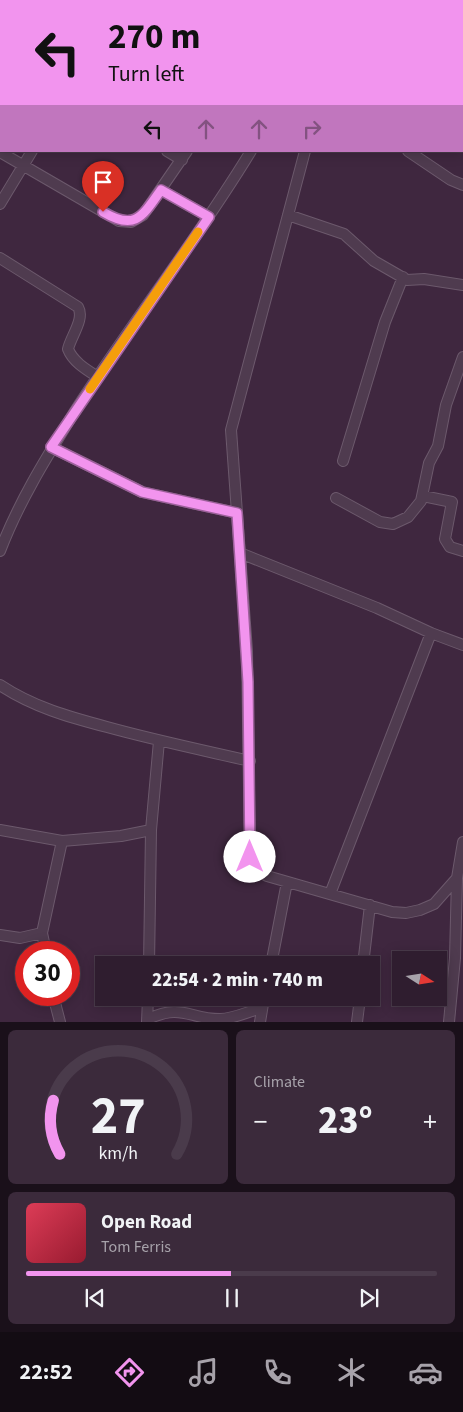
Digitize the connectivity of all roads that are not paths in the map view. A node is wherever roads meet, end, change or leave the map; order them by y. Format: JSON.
{"nodes":[{"id":1,"x":0,"y":152,"type":"edge"},
{"id":2,"x":31,"y":152,"type":"edge"},
{"id":3,"x":170,"y":152,"type":"edge"},
{"id":4,"x":250,"y":152,"type":"edge"},
{"id":5,"x":305,"y":152,"type":"edge"},
{"id":6,"x":409,"y":152,"type":"edge"},
{"id":7,"x":184,"y":156,"type":"edge"},
{"id":8,"x":23,"y":166,"type":"junction"},
{"id":9,"x":463,"y":185,"type":"edge"},
{"id":10,"x":161,"y":190,"type":"junction"},
{"id":11,"x":0,"y":204,"type":"edge"},
{"id":12,"x":288,"y":216,"type":"junction"},
{"id":13,"x":209,"y":217,"type":"junction"},
{"id":14,"x":0,"y":258,"type":"edge"},
{"id":15,"x":403,"y":277,"type":"junction"},
{"id":16,"x":463,"y":285,"type":"edge"},
{"id":17,"x":463,"y":357,"type":"edge"},
{"id":18,"x":98,"y":377,"type":"junction"},
{"id":19,"x":51,"y":447,"type":"junction"},
{"id":20,"x":343,"y":462,"type":"dead end"},
{"id":21,"x":423,"y":496,"type":"junction"},
{"id":22,"x":336,"y":498,"type":"dead end"},
{"id":23,"x":237,"y":513,"type":"junction"},
{"id":24,"x":5,"y":524,"type":"edge"},
{"id":25,"x":0,"y":551,"type":"edge"},
{"id":26,"x":463,"y":552,"type":"edge"},
{"id":27,"x":240,"y":553,"type":"junction"},
{"id":28,"x":431,"y":632,"type":"junction"},
{"id":29,"x":463,"y":645,"type":"edge"},
{"id":30,"x":0,"y":685,"type":"edge"},
{"id":31,"x":159,"y":741,"type":"junction"},
{"id":32,"x":250,"y":761,"type":"junction"},
{"id":33,"x":0,"y":830,"type":"edge"},
{"id":34,"x":151,"y":830,"type":"junction"},
{"id":35,"x":62,"y":841,"type":"junction"},
{"id":36,"x":463,"y":842,"type":"edge"},
{"id":37,"x":457,"y":878,"type":"junction"},
{"id":38,"x":288,"y":882,"type":"junction"},
{"id":39,"x":330,"y":894,"type":"junction"},
{"id":40,"x":370,"y":905,"type":"junction"},
{"id":41,"x":42,"y":932,"type":"junction"},
{"id":42,"x":0,"y":935,"type":"edge"},
{"id":43,"x":44,"y":941,"type":"edge"},
{"id":44,"x":148,"y":956,"type":"edge"},
{"id":45,"x":273,"y":956,"type":"edge"},
{"id":46,"x":364,"y":956,"type":"edge"},
{"id":47,"x":56,"y":1006,"type":"edge"},
{"id":48,"x":148,"y":1006,"type":"edge"},
{"id":49,"x":255,"y":1006,"type":"edge"},
{"id":50,"x":263,"y":1006,"type":"edge"},
{"id":51,"x":359,"y":1006,"type":"edge"},
{"id":52,"x":148,"y":1020,"type":"edge"},
{"id":53,"x":60,"y":1022,"type":"edge"},
{"id":54,"x":260,"y":1022,"type":"edge"},
{"id":55,"x":357,"y":1022,"type":"edge"},
{"id":56,"x":449,"y":1022,"type":"edge"}],
"edges":[{"from":1,"to":8,"type":"street"},
{"from":2,"to":8,"type":"street"},
{"from":3,"to":7,"type":"street"},
{"from":4,"to":13,"type":"street"},
{"from":5,"to":12,"type":"street"},
{"from":6,"to":9,"type":"street"},
{"from":7,"to":10,"type":"street"},
{"from":8,"to":10,"type":"street"},
{"from":8,"to":11,"type":"street"},
{"from":10,"to":13,"type":"street"},
{"from":12,"to":15,"type":"street"},
{"from":12,"to":23,"type":"street"},
{"from":13,"to":18,"type":"street"},
{"from":14,"to":18,"type":"street"},
{"from":15,"to":16,"type":"street"},
{"from":15,"to":20,"type":"street"},
{"from":17,"to":21,"type":"street"},
{"from":18,"to":19,"type":"street"},
{"from":19,"to":23,"type":"street"},
{"from":19,"to":24,"type":"street"},
{"from":21,"to":22,"type":"street"},
{"from":21,"to":26,"type":"street"},
{"from":23,"to":27,"type":"street"},
{"from":24,"to":25,"type":"street"},
{"from":27,"to":28,"type":"street"},
{"from":27,"to":32,"type":"street"},
{"from":28,"to":29,"type":"street"},
{"from":28,"to":39,"type":"street"},
{"from":30,"to":31,"type":"street"},
{"from":31,"to":32,"type":"street"},
{"from":31,"to":34,"type":"street"},
{"from":32,"to":38,"type":"street"},
{"from":33,"to":35,"type":"street"},
{"from":34,"to":35,"type":"street"},
{"from":34,"to":44,"type":"street"},
{"from":35,"to":41,"type":"street"},
{"from":36,"to":37,"type":"street"},
{"from":37,"to":40,"type":"street"},
{"from":37,"to":56,"type":"street"},
{"from":38,"to":39,"type":"street"},
{"from":38,"to":45,"type":"street"},
{"from":39,"to":40,"type":"street"},
{"from":40,"to":46,"type":"street"},
{"from":41,"to":42,"type":"street"},
{"from":41,"to":43,"type":"street"},
{"from":47,"to":53,"type":"street"},
{"from":48,"to":52,"type":"street"},
{"from":49,"to":52,"type":"street"},
{"from":50,"to":54,"type":"street"},
{"from":51,"to":55,"type":"street"}]}
